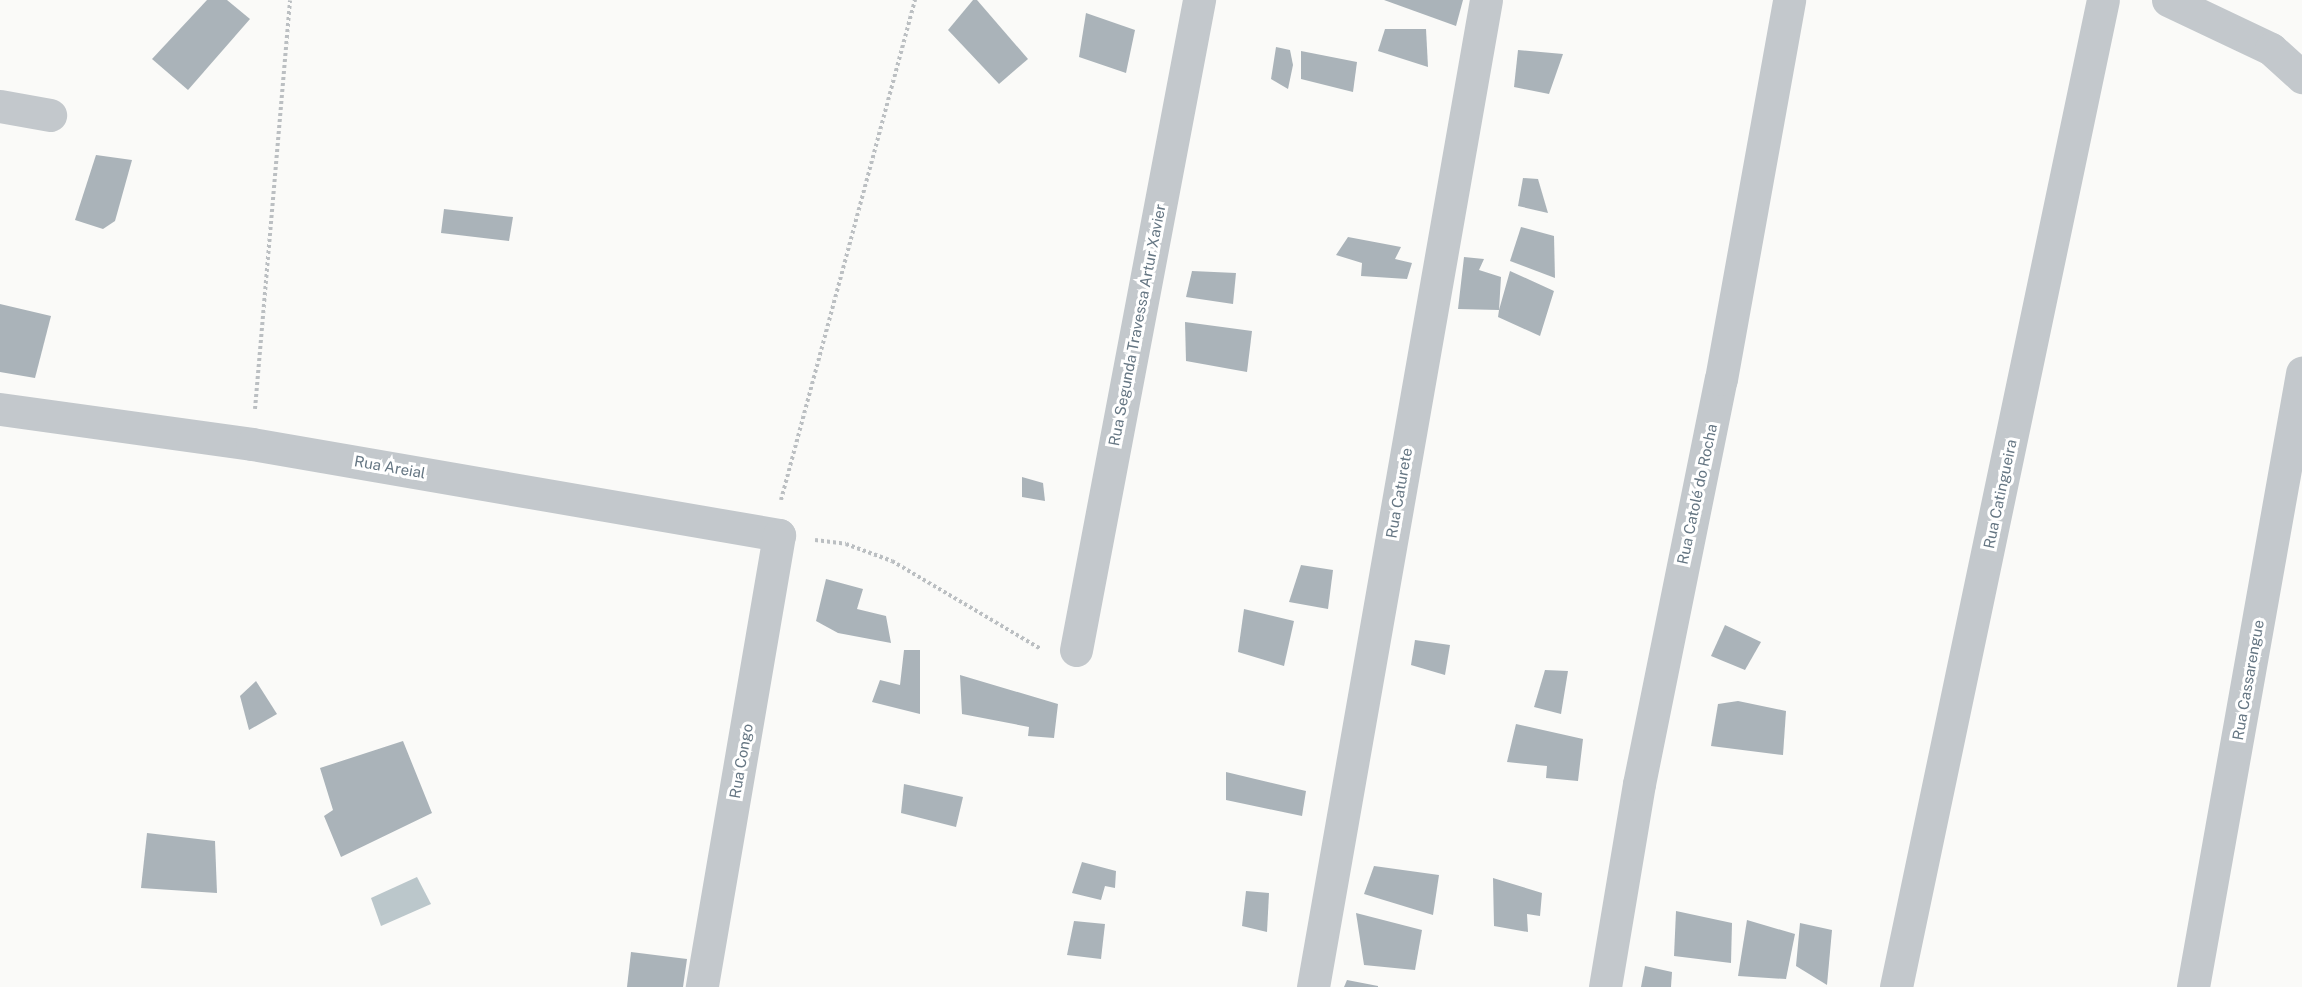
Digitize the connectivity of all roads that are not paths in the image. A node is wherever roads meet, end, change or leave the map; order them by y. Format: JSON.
{"nodes":[{"id":1,"x":1199,"y":0,"type":"edge"},
{"id":2,"x":1485,"y":0,"type":"edge"},
{"id":3,"x":1789,"y":0,"type":"edge"},
{"id":4,"x":2103,"y":0,"type":"edge"},
{"id":5,"x":2168,"y":0,"type":"edge"},
{"id":6,"x":2302,"y":77,"type":"edge"},
{"id":7,"x":0,"y":106,"type":"edge"},
{"id":8,"x":50,"y":115,"type":"dead end"},
{"id":9,"x":2302,"y":373,"type":"edge"},
{"id":10,"x":0,"y":409,"type":"edge"},
{"id":11,"x":779,"y":535,"type":"joint"},
{"id":12,"x":1076,"y":650,"type":"road end"},
{"id":13,"x":702,"y":987,"type":"edge"},
{"id":14,"x":1313,"y":987,"type":"edge"},
{"id":15,"x":1605,"y":987,"type":"edge"},
{"id":16,"x":1896,"y":987,"type":"edge"},
{"id":17,"x":2193,"y":987,"type":"edge"}],
"edges":[{"from":1,"to":12,"type":"street","name":"Rua Segunda Travessa Artur Xavier"},
{"from":2,"to":14,"type":"street","name":"Rua Caturete"},
{"from":3,"to":15,"type":"street","name":"Rua Catolé do Rocha"},
{"from":4,"to":16,"type":"street","name":"Rua Catingueira"},
{"from":5,"to":6,"type":"street"},
{"from":7,"to":8,"type":"street"},
{"from":9,"to":17,"type":"street","name":"Rua Cassarengue"},
{"from":10,"to":11,"type":"street","name":"Rua Areial"},
{"from":11,"to":13,"type":"street","name":"Rua Congo"}]}
